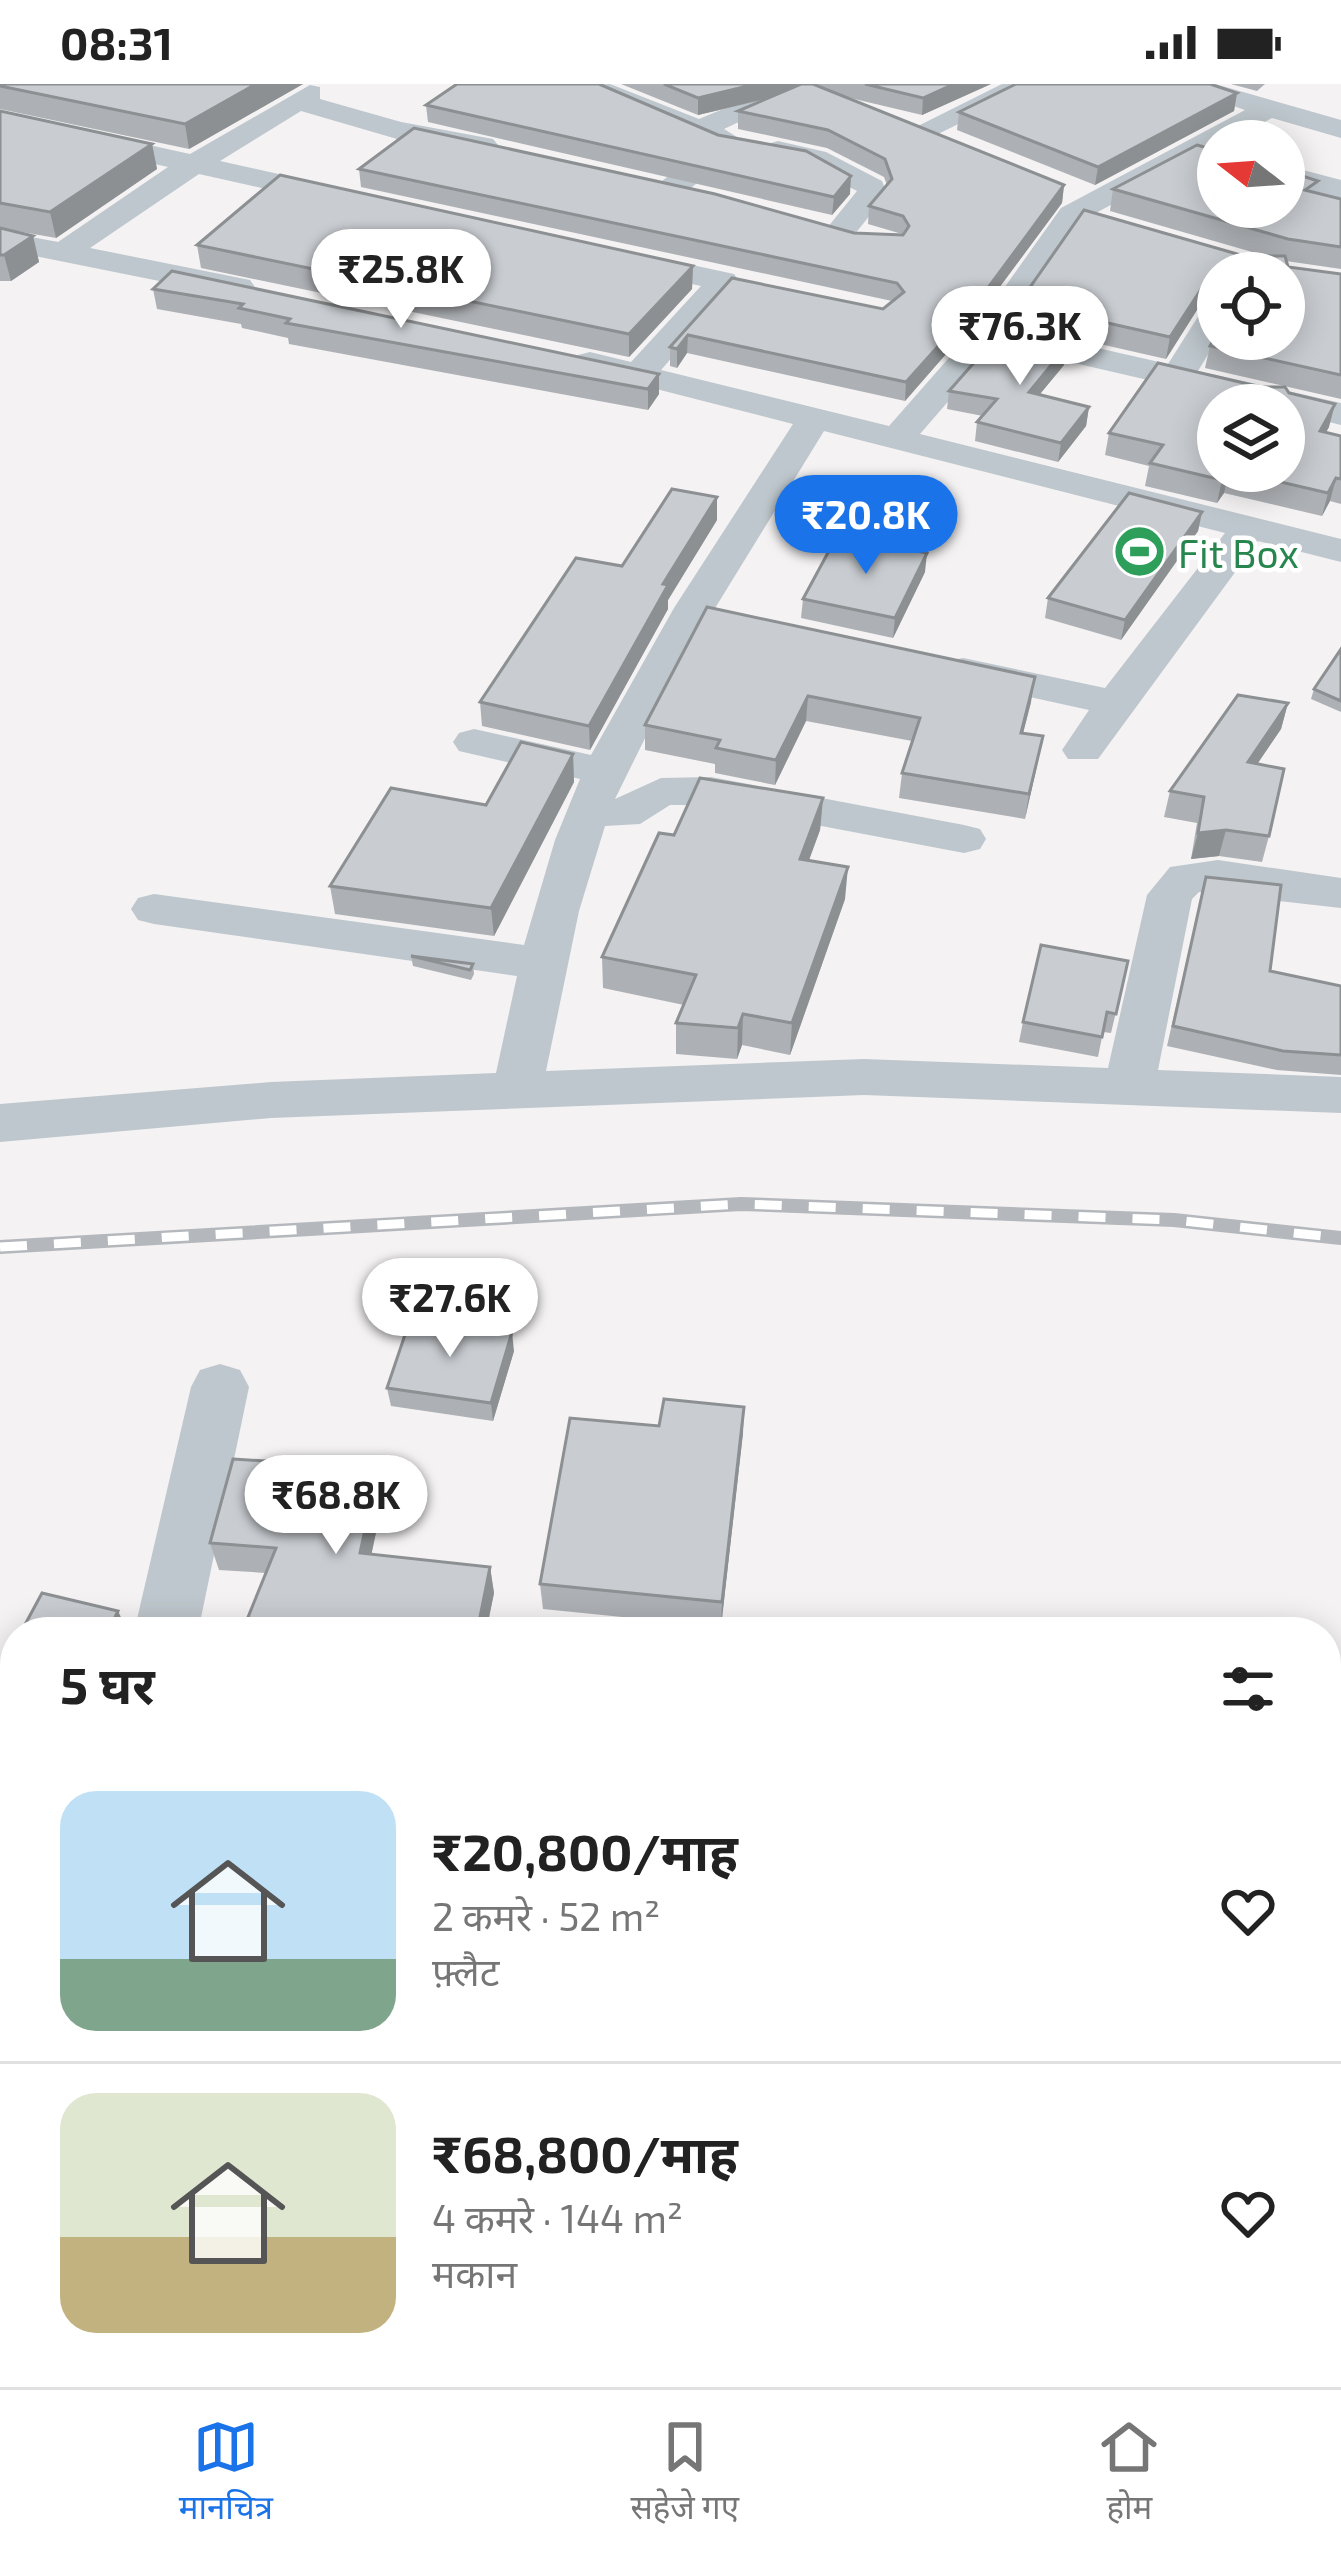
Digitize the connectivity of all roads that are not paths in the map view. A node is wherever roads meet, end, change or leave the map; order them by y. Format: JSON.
{"nodes":[{"id":1,"x":267,"y":84,"type":"edge"},
{"id":2,"x":585,"y":84,"type":"edge"},
{"id":3,"x":1024,"y":84,"type":"edge"},
{"id":4,"x":1185,"y":84,"type":"edge"},
{"id":5,"x":1306,"y":84,"type":"edge"},
{"id":6,"x":825,"y":92,"type":"edge"},
{"id":7,"x":311,"y":93,"type":"edge"},
{"id":8,"x":1266,"y":110,"type":"junction"},
{"id":9,"x":1252,"y":120,"type":"edge"},
{"id":10,"x":0,"y":121,"type":"edge"},
{"id":11,"x":698,"y":130,"type":"junction"},
{"id":12,"x":1339,"y":131,"type":"edge"},
{"id":13,"x":731,"y":142,"type":"junction"},
{"id":14,"x":967,"y":148,"type":"edge"},
{"id":15,"x":510,"y":152,"type":"edge"},
{"id":16,"x":1197,"y":158,"type":"edge"},
{"id":17,"x":196,"y":163,"type":"junction"},
{"id":18,"x":622,"y":180,"type":"edge"},
{"id":19,"x":1305,"y":180,"type":"edge"},
{"id":20,"x":1053,"y":183,"type":"edge"},
{"id":21,"x":1341,"y":189,"type":"edge"},
{"id":22,"x":668,"y":191,"type":"junction"},
{"id":23,"x":710,"y":198,"type":"edge"},
{"id":24,"x":379,"y":206,"type":"edge"},
{"id":25,"x":1094,"y":214,"type":"junction"},
{"id":26,"x":807,"y":222,"type":"edge"},
{"id":27,"x":839,"y":233,"type":"junction"},
{"id":28,"x":0,"y":239,"type":"edge"},
{"id":29,"x":871,"y":240,"type":"edge"},
{"id":30,"x":63,"y":253,"type":"junction"},
{"id":31,"x":282,"y":296,"type":"edge"},
{"id":32,"x":989,"y":333,"type":"junction"},
{"id":33,"x":1197,"y":345,"type":"edge"},
{"id":34,"x":549,"y":353,"type":"edge"},
{"id":35,"x":639,"y":374,"type":"junction"},
{"id":36,"x":1177,"y":377,"type":"junction"},
{"id":37,"x":1341,"y":414,"type":"edge"},
{"id":38,"x":815,"y":416,"type":"junction"},
{"id":39,"x":898,"y":437,"type":"junction"},
{"id":40,"x":1249,"y":526,"type":"junction"},
{"id":41,"x":1341,"y":551,"type":"edge"},
{"id":42,"x":697,"y":612,"type":"junction"},
{"id":43,"x":743,"y":622,"type":"edge"},
{"id":44,"x":929,"y":662,"type":"edge"},
{"id":45,"x":1114,"y":703,"type":"junction"},
{"id":46,"x":474,"y":742,"type":"dead end"},
{"id":47,"x":1083,"y":750,"type":"dead end"},
{"id":48,"x":597,"y":791,"type":"junction"},
{"id":49,"x":964,"y":839,"type":"dead end"},
{"id":50,"x":1341,"y":893,"type":"edge"},
{"id":51,"x":154,"y":909,"type":"dead end"},
{"id":52,"x":544,"y":964,"type":"junction"},
{"id":53,"x":1129,"y":1087,"type":"junction"},
{"id":54,"x":517,"y":1091,"type":"junction"},
{"id":55,"x":1341,"y":1095,"type":"edge"},
{"id":56,"x":0,"y":1123,"type":"edge"},
{"id":57,"x":220,"y":1387,"type":"dead end"},
{"id":58,"x":169,"y":1617,"type":"edge"}],
"edges":[{"from":1,"to":7,"type":"street"},
{"from":2,"to":11,"type":"street"},
{"from":3,"to":14,"type":"street"},
{"from":4,"to":8,"type":"street"},
{"from":5,"to":12,"type":"street"},
{"from":6,"to":11,"type":"street"},
{"from":7,"to":15,"type":"street"},
{"from":7,"to":17,"type":"street"},
{"from":8,"to":9,"type":"street"},
{"from":8,"to":12,"type":"street"},
{"from":10,"to":17,"type":"street"},
{"from":11,"to":13,"type":"street"},
{"from":13,"to":22,"type":"street"},
{"from":13,"to":27,"type":"street"},
{"from":16,"to":25,"type":"street"},
{"from":17,"to":24,"type":"street"},
{"from":17,"to":30,"type":"street"},
{"from":18,"to":22,"type":"street"},
{"from":19,"to":21,"type":"street"},
{"from":20,"to":25,"type":"street"},
{"from":22,"to":23,"type":"street"},
{"from":22,"to":35,"type":"street"},
{"from":25,"to":32,"type":"street"},
{"from":26,"to":27,"type":"street"},
{"from":27,"to":29,"type":"street"},
{"from":28,"to":30,"type":"street"},
{"from":30,"to":31,"type":"street"},
{"from":32,"to":36,"type":"street"},
{"from":32,"to":39,"type":"street"},
{"from":33,"to":36,"type":"street"},
{"from":34,"to":35,"type":"street"},
{"from":35,"to":38,"type":"street"},
{"from":36,"to":37,"type":"street"},
{"from":38,"to":39,"type":"street"},
{"from":38,"to":42,"type":"street"},
{"from":39,"to":40,"type":"street"},
{"from":40,"to":41,"type":"street"},
{"from":40,"to":45,"type":"street"},
{"from":42,"to":43,"type":"street"},
{"from":42,"to":48,"type":"street"},
{"from":44,"to":45,"type":"street"},
{"from":45,"to":47,"type":"street"},
{"from":46,"to":48,"type":"street"},
{"from":48,"to":49,"type":"street"},
{"from":48,"to":52,"type":"street"},
{"from":50,"to":53,"type":"street"},
{"from":51,"to":52,"type":"street"},
{"from":52,"to":54,"type":"street"},
{"from":53,"to":54,"type":"street"},
{"from":53,"to":55,"type":"street"},
{"from":54,"to":56,"type":"street"},
{"from":57,"to":58,"type":"street"}]}
